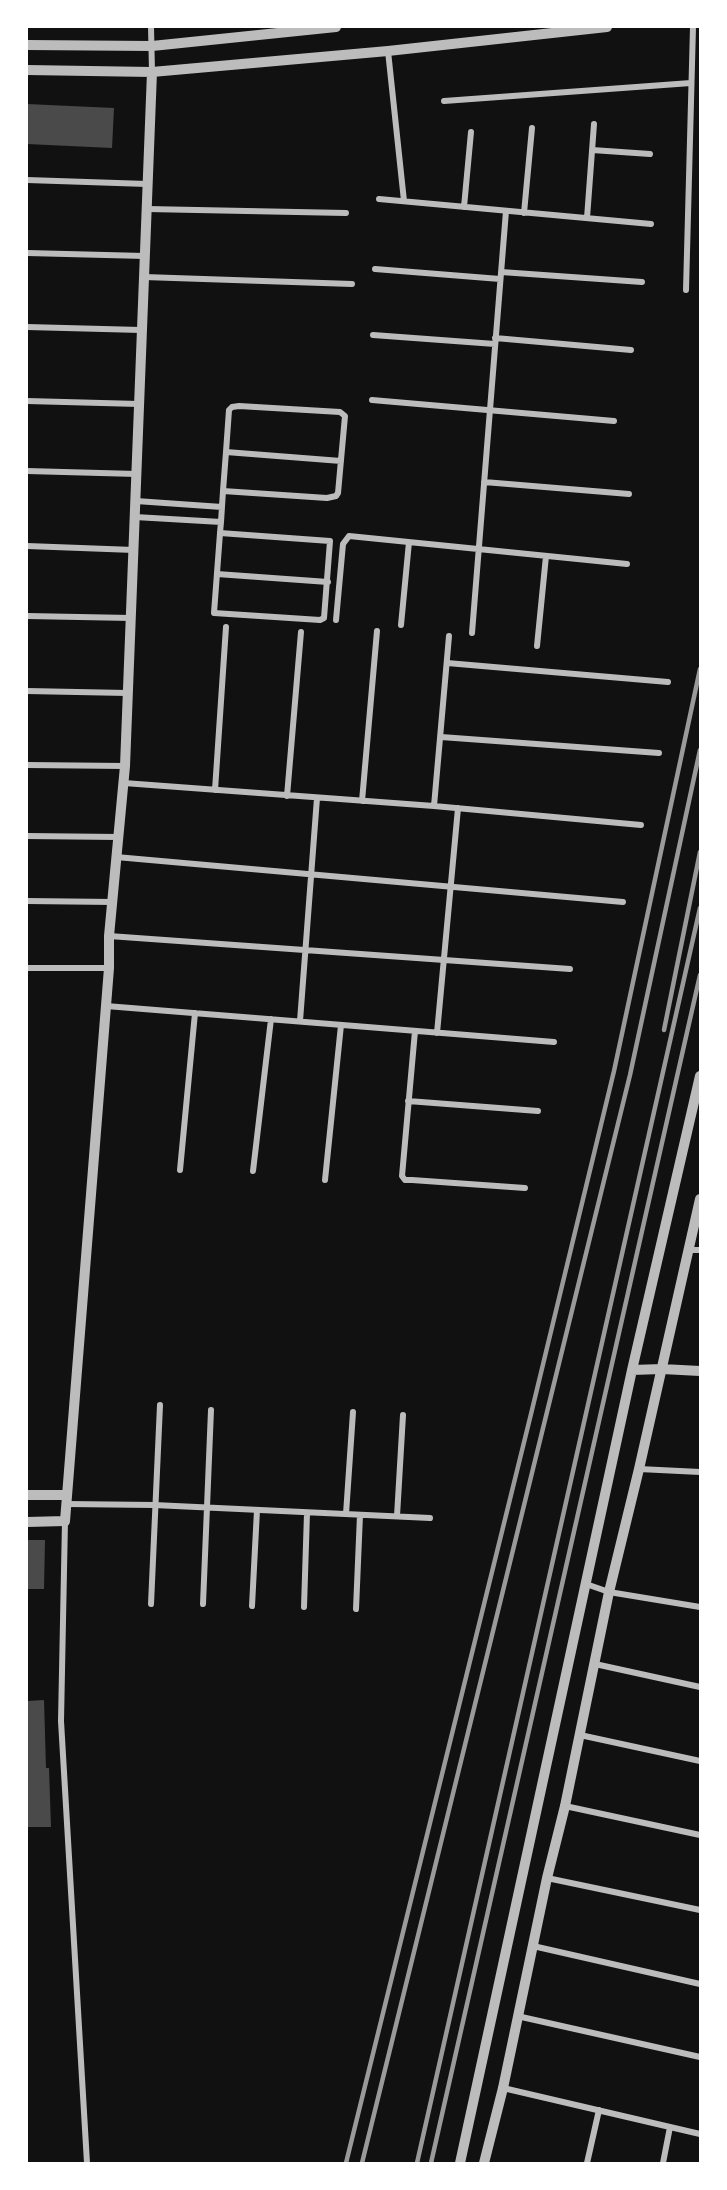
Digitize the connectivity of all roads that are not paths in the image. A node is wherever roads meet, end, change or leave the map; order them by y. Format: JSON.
{"nodes":[{"id":1,"x":151,"y":27,"type":"edge"},
{"id":2,"x":336,"y":27,"type":"edge"},
{"id":3,"x":607,"y":27,"type":"edge"},
{"id":4,"x":693,"y":27,"type":"edge"},
{"id":5,"x":27,"y":45,"type":"edge"},
{"id":6,"x":152,"y":46,"type":"junction"},
{"id":7,"x":388,"y":51,"type":"junction"},
{"id":8,"x":27,"y":70,"type":"edge"},
{"id":9,"x":152,"y":72,"type":"junction"},
{"id":10,"x":691,"y":83,"type":"junction"},
{"id":11,"x":444,"y":100,"type":"dead end"},
{"id":12,"x":594,"y":124,"type":"dead end"},
{"id":13,"x":532,"y":128,"type":"dead end"},
{"id":14,"x":471,"y":132,"type":"dead end"},
{"id":15,"x":592,"y":150,"type":"junction"},
{"id":16,"x":650,"y":154,"type":"dead end"},
{"id":17,"x":27,"y":180,"type":"edge"},
{"id":18,"x":147,"y":184,"type":"junction"},
{"id":19,"x":379,"y":199,"type":"dead end"},
{"id":20,"x":404,"y":201,"type":"junction"},
{"id":21,"x":464,"y":207,"type":"junction"},
{"id":22,"x":147,"y":209,"type":"junction"},
{"id":23,"x":506,"y":211,"type":"junction"},
{"id":24,"x":346,"y":213,"type":"dead end"},
{"id":25,"x":524,"y":213,"type":"junction"},
{"id":26,"x":587,"y":218,"type":"junction"},
{"id":27,"x":651,"y":224,"type":"dead end"},
{"id":28,"x":27,"y":253,"type":"edge"},
{"id":29,"x":145,"y":256,"type":"junction"},
{"id":30,"x":375,"y":269,"type":"dead end"},
{"id":31,"x":500,"y":276,"type":"junction"},
{"id":32,"x":144,"y":277,"type":"junction"},
{"id":33,"x":642,"y":282,"type":"dead end"},
{"id":34,"x":352,"y":284,"type":"dead end"},
{"id":35,"x":686,"y":290,"type":"dead end"},
{"id":36,"x":27,"y":327,"type":"edge"},
{"id":37,"x":141,"y":330,"type":"junction"},
{"id":38,"x":373,"y":335,"type":"dead end"},
{"id":39,"x":495,"y":341,"type":"junction"},
{"id":40,"x":632,"y":350,"type":"dead end"},
{"id":41,"x":372,"y":399,"type":"dead end"},
{"id":42,"x":27,"y":401,"type":"edge"},
{"id":43,"x":139,"y":404,"type":"junction"},
{"id":44,"x":490,"y":410,"type":"junction"},
{"id":45,"x":614,"y":421,"type":"dead end"},
{"id":46,"x":226,"y":452,"type":"junction"},
{"id":47,"x":341,"y":461,"type":"junction"},
{"id":48,"x":27,"y":471,"type":"edge"},
{"id":49,"x":137,"y":474,"type":"junction"},
{"id":50,"x":484,"y":482,"type":"junction"},
{"id":51,"x":223,"y":491,"type":"junction"},
{"id":52,"x":629,"y":494,"type":"dead end"},
{"id":53,"x":136,"y":501,"type":"junction"},
{"id":54,"x":222,"y":507,"type":"junction"},
{"id":55,"x":135,"y":517,"type":"junction"},
{"id":56,"x":221,"y":522,"type":"junction"},
{"id":57,"x":220,"y":533,"type":"junction"},
{"id":58,"x":409,"y":542,"type":"junction"},
{"id":59,"x":27,"y":546,"type":"edge"},
{"id":60,"x":479,"y":549,"type":"junction"},
{"id":61,"x":134,"y":550,"type":"junction"},
{"id":62,"x":546,"y":556,"type":"junction"},
{"id":63,"x":627,"y":564,"type":"dead end"},
{"id":64,"x":217,"y":574,"type":"junction"},
{"id":65,"x":328,"y":582,"type":"junction"},
{"id":66,"x":27,"y":616,"type":"edge"},
{"id":67,"x":131,"y":618,"type":"junction"},
{"id":68,"x":336,"y":620,"type":"dead end"},
{"id":69,"x":401,"y":625,"type":"dead end"},
{"id":70,"x":226,"y":627,"type":"dead end"},
{"id":71,"x":376,"y":631,"type":"dead end"},
{"id":72,"x":301,"y":632,"type":"dead end"},
{"id":73,"x":472,"y":633,"type":"dead end"},
{"id":74,"x":449,"y":636,"type":"dead end"},
{"id":75,"x":537,"y":646,"type":"dead end"},
{"id":76,"x":447,"y":663,"type":"junction"},
{"id":77,"x":668,"y":682,"type":"dead end"},
{"id":78,"x":27,"y":691,"type":"edge"},
{"id":79,"x":127,"y":693,"type":"junction"},
{"id":80,"x":441,"y":737,"type":"junction"},
{"id":81,"x":659,"y":753,"type":"dead end"},
{"id":82,"x":27,"y":765,"type":"edge"},
{"id":83,"x":125,"y":766,"type":"junction"},
{"id":84,"x":124,"y":783,"type":"junction"},
{"id":85,"x":215,"y":790,"type":"junction"},
{"id":86,"x":287,"y":796,"type":"junction"},
{"id":87,"x":317,"y":798,"type":"junction"},
{"id":88,"x":362,"y":801,"type":"junction"},
{"id":89,"x":434,"y":806,"type":"junction"},
{"id":90,"x":458,"y":808,"type":"junction"},
{"id":91,"x":641,"y":825,"type":"dead end"},
{"id":92,"x":27,"y":836,"type":"edge"},
{"id":93,"x":118,"y":837,"type":"junction"},
{"id":94,"x":116,"y":857,"type":"junction"},
{"id":95,"x":311,"y":874,"type":"junction"},
{"id":96,"x":450,"y":886,"type":"junction"},
{"id":97,"x":27,"y":901,"type":"edge"},
{"id":98,"x":114,"y":902,"type":"junction"},
{"id":99,"x":623,"y":902,"type":"dead end"},
{"id":100,"x":109,"y":936,"type":"junction"},
{"id":101,"x":304,"y":950,"type":"junction"},
{"id":102,"x":443,"y":960,"type":"junction"},
{"id":103,"x":27,"y":968,"type":"edge"},
{"id":104,"x":109,"y":968,"type":"junction"},
{"id":105,"x":570,"y":969,"type":"dead end"},
{"id":106,"x":106,"y":1006,"type":"junction"},
{"id":107,"x":195,"y":1013,"type":"junction"},
{"id":108,"x":271,"y":1019,"type":"junction"},
{"id":109,"x":300,"y":1021,"type":"junction"},
{"id":110,"x":341,"y":1025,"type":"junction"},
{"id":111,"x":415,"y":1031,"type":"junction"},
{"id":112,"x":437,"y":1033,"type":"junction"},
{"id":113,"x":554,"y":1042,"type":"dead end"},
{"id":114,"x":700,"y":1077,"type":"edge"},
{"id":115,"x":408,"y":1101,"type":"junction"},
{"id":116,"x":538,"y":1112,"type":"dead end"},
{"id":117,"x":180,"y":1170,"type":"dead end"},
{"id":118,"x":253,"y":1171,"type":"dead end"},
{"id":119,"x":325,"y":1180,"type":"dead end"},
{"id":120,"x":525,"y":1188,"type":"dead end"},
{"id":121,"x":700,"y":1199,"type":"edge"},
{"id":122,"x":694,"y":1250,"type":"edge"},
{"id":123,"x":662,"y":1369,"type":"junction"},
{"id":124,"x":632,"y":1370,"type":"junction"},
{"id":125,"x":700,"y":1371,"type":"edge"},
{"id":126,"x":160,"y":1405,"type":"dead end"},
{"id":127,"x":211,"y":1410,"type":"dead end"},
{"id":128,"x":353,"y":1412,"type":"dead end"},
{"id":129,"x":404,"y":1415,"type":"dead end"},
{"id":130,"x":639,"y":1469,"type":"junction"},
{"id":131,"x":700,"y":1472,"type":"edge"},
{"id":132,"x":27,"y":1495,"type":"edge"},
{"id":133,"x":67,"y":1500,"type":"junction"},
{"id":134,"x":154,"y":1505,"type":"junction"},
{"id":135,"x":207,"y":1508,"type":"junction"},
{"id":136,"x":257,"y":1510,"type":"junction"},
{"id":137,"x":307,"y":1513,"type":"junction"},
{"id":138,"x":346,"y":1514,"type":"junction"},
{"id":139,"x":360,"y":1515,"type":"junction"},
{"id":140,"x":398,"y":1516,"type":"junction"},
{"id":141,"x":430,"y":1518,"type":"dead end"},
{"id":142,"x":65,"y":1521,"type":"junction"},
{"id":143,"x":27,"y":1522,"type":"edge"},
{"id":144,"x":586,"y":1584,"type":"junction"},
{"id":145,"x":609,"y":1592,"type":"junction"},
{"id":146,"x":151,"y":1604,"type":"dead end"},
{"id":147,"x":203,"y":1604,"type":"dead end"},
{"id":148,"x":252,"y":1606,"type":"dead end"},
{"id":149,"x":304,"y":1607,"type":"dead end"},
{"id":150,"x":700,"y":1607,"type":"edge"},
{"id":151,"x":356,"y":1609,"type":"dead end"},
{"id":152,"x":595,"y":1664,"type":"junction"},
{"id":153,"x":700,"y":1687,"type":"edge"},
{"id":154,"x":580,"y":1735,"type":"junction"},
{"id":155,"x":700,"y":1761,"type":"edge"},
{"id":156,"x":565,"y":1806,"type":"junction"},
{"id":157,"x":700,"y":1835,"type":"edge"},
{"id":158,"x":547,"y":1878,"type":"junction"},
{"id":159,"x":700,"y":1910,"type":"edge"},
{"id":160,"x":533,"y":1946,"type":"junction"},
{"id":161,"x":700,"y":1984,"type":"edge"},
{"id":162,"x":517,"y":2016,"type":"junction"},
{"id":163,"x":700,"y":2057,"type":"edge"},
{"id":164,"x":503,"y":2088,"type":"junction"},
{"id":165,"x":599,"y":2110,"type":"junction"},
{"id":166,"x":670,"y":2127,"type":"junction"},
{"id":167,"x":700,"y":2134,"type":"edge"},
{"id":168,"x":87,"y":2163,"type":"edge"},
{"id":169,"x":460,"y":2163,"type":"edge"},
{"id":170,"x":484,"y":2163,"type":"edge"},
{"id":171,"x":587,"y":2163,"type":"edge"},
{"id":172,"x":663,"y":2163,"type":"edge"}],
"edges":[{"from":1,"to":6,"type":"street"},
{"from":2,"to":6,"type":"street"},
{"from":3,"to":7,"type":"street"},
{"from":4,"to":10,"type":"street"},
{"from":5,"to":6,"type":"street"},
{"from":6,"to":9,"type":"street"},
{"from":7,"to":9,"type":"street"},
{"from":7,"to":20,"type":"street"},
{"from":8,"to":9,"type":"street"},
{"from":9,"to":18,"type":"street"},
{"from":10,"to":11,"type":"street"},
{"from":10,"to":35,"type":"street"},
{"from":12,"to":15,"type":"street"},
{"from":13,"to":25,"type":"street"},
{"from":14,"to":21,"type":"street"},
{"from":15,"to":16,"type":"street"},
{"from":15,"to":26,"type":"street"},
{"from":17,"to":18,"type":"street"},
{"from":18,"to":22,"type":"street"},
{"from":19,"to":20,"type":"street"},
{"from":20,"to":21,"type":"street"},
{"from":21,"to":23,"type":"street"},
{"from":22,"to":24,"type":"street"},
{"from":22,"to":29,"type":"street"},
{"from":23,"to":25,"type":"street"},
{"from":23,"to":31,"type":"street"},
{"from":25,"to":26,"type":"street"},
{"from":26,"to":27,"type":"street"},
{"from":28,"to":29,"type":"street"},
{"from":29,"to":32,"type":"street"},
{"from":30,"to":31,"type":"street"},
{"from":31,"to":33,"type":"street"},
{"from":31,"to":39,"type":"street"},
{"from":32,"to":34,"type":"street"},
{"from":32,"to":37,"type":"street"},
{"from":36,"to":37,"type":"street"},
{"from":37,"to":43,"type":"street"},
{"from":38,"to":39,"type":"street"},
{"from":39,"to":40,"type":"street"},
{"from":39,"to":44,"type":"street"},
{"from":41,"to":44,"type":"street"},
{"from":42,"to":43,"type":"street"},
{"from":43,"to":49,"type":"street"},
{"from":44,"to":45,"type":"street"},
{"from":44,"to":50,"type":"street"},
{"from":46,"to":47,"type":"street"},
{"from":46,"to":47,"type":"street"},
{"from":46,"to":51,"type":"street"},
{"from":47,"to":51,"type":"street"},
{"from":48,"to":49,"type":"street"},
{"from":49,"to":53,"type":"street"},
{"from":50,"to":52,"type":"street"},
{"from":50,"to":60,"type":"street"},
{"from":51,"to":54,"type":"street"},
{"from":53,"to":54,"type":"street"},
{"from":53,"to":55,"type":"street"},
{"from":54,"to":56,"type":"street"},
{"from":55,"to":56,"type":"street"},
{"from":55,"to":61,"type":"street"},
{"from":56,"to":57,"type":"street"},
{"from":57,"to":64,"type":"street"},
{"from":57,"to":65,"type":"street"},
{"from":58,"to":60,"type":"street"},
{"from":58,"to":68,"type":"street"},
{"from":58,"to":69,"type":"street"},
{"from":59,"to":61,"type":"street"},
{"from":60,"to":62,"type":"street"},
{"from":60,"to":73,"type":"street"},
{"from":61,"to":67,"type":"street"},
{"from":62,"to":63,"type":"street"},
{"from":62,"to":75,"type":"street"},
{"from":64,"to":65,"type":"street"},
{"from":64,"to":65,"type":"street"},
{"from":66,"to":67,"type":"street"},
{"from":67,"to":79,"type":"street"},
{"from":70,"to":85,"type":"street"},
{"from":71,"to":88,"type":"street"},
{"from":72,"to":86,"type":"street"},
{"from":74,"to":76,"type":"street"},
{"from":76,"to":77,"type":"street"},
{"from":76,"to":80,"type":"street"},
{"from":78,"to":79,"type":"street"},
{"from":79,"to":83,"type":"street"},
{"from":80,"to":81,"type":"street"},
{"from":80,"to":89,"type":"street"},
{"from":82,"to":83,"type":"street"},
{"from":83,"to":84,"type":"street"},
{"from":84,"to":85,"type":"street"},
{"from":84,"to":93,"type":"street"},
{"from":85,"to":86,"type":"street"},
{"from":86,"to":87,"type":"street"},
{"from":87,"to":88,"type":"street"},
{"from":87,"to":95,"type":"street"},
{"from":88,"to":89,"type":"street"},
{"from":89,"to":90,"type":"street"},
{"from":90,"to":91,"type":"street"},
{"from":90,"to":96,"type":"street"},
{"from":92,"to":93,"type":"street"},
{"from":93,"to":94,"type":"street"},
{"from":94,"to":95,"type":"street"},
{"from":94,"to":98,"type":"street"},
{"from":95,"to":96,"type":"street"},
{"from":95,"to":101,"type":"street"},
{"from":96,"to":99,"type":"street"},
{"from":96,"to":102,"type":"street"},
{"from":97,"to":98,"type":"street"},
{"from":98,"to":100,"type":"street"},
{"from":100,"to":101,"type":"street"},
{"from":100,"to":104,"type":"street"},
{"from":101,"to":102,"type":"street"},
{"from":101,"to":109,"type":"street"},
{"from":102,"to":105,"type":"street"},
{"from":102,"to":112,"type":"street"},
{"from":103,"to":104,"type":"street"},
{"from":104,"to":106,"type":"street"},
{"from":106,"to":107,"type":"street"},
{"from":106,"to":133,"type":"street"},
{"from":107,"to":108,"type":"street"},
{"from":107,"to":117,"type":"street"},
{"from":108,"to":109,"type":"street"},
{"from":108,"to":118,"type":"street"},
{"from":109,"to":110,"type":"street"},
{"from":110,"to":111,"type":"street"},
{"from":110,"to":119,"type":"street"},
{"from":111,"to":112,"type":"street"},
{"from":111,"to":115,"type":"street"},
{"from":112,"to":113,"type":"street"},
{"from":114,"to":124,"type":"street"},
{"from":115,"to":116,"type":"street"},
{"from":115,"to":120,"type":"street"},
{"from":121,"to":122,"type":"street"},
{"from":122,"to":123,"type":"street"},
{"from":123,"to":124,"type":"street"},
{"from":123,"to":125,"type":"street"},
{"from":123,"to":130,"type":"street"},
{"from":124,"to":144,"type":"street"},
{"from":126,"to":134,"type":"street"},
{"from":127,"to":135,"type":"street"},
{"from":128,"to":138,"type":"street"},
{"from":129,"to":140,"type":"street"},
{"from":130,"to":131,"type":"street"},
{"from":130,"to":145,"type":"street"},
{"from":132,"to":133,"type":"street"},
{"from":133,"to":134,"type":"street"},
{"from":133,"to":142,"type":"street"},
{"from":134,"to":135,"type":"street"},
{"from":134,"to":146,"type":"street"},
{"from":135,"to":136,"type":"street"},
{"from":135,"to":147,"type":"street"},
{"from":136,"to":137,"type":"street"},
{"from":136,"to":148,"type":"street"},
{"from":137,"to":138,"type":"street"},
{"from":137,"to":149,"type":"street"},
{"from":138,"to":139,"type":"street"},
{"from":139,"to":140,"type":"street"},
{"from":139,"to":151,"type":"street"},
{"from":140,"to":141,"type":"street"},
{"from":142,"to":143,"type":"street"},
{"from":142,"to":168,"type":"street"},
{"from":144,"to":145,"type":"street"},
{"from":144,"to":169,"type":"street"},
{"from":145,"to":150,"type":"street"},
{"from":145,"to":152,"type":"street"},
{"from":152,"to":153,"type":"street"},
{"from":152,"to":154,"type":"street"},
{"from":154,"to":155,"type":"street"},
{"from":154,"to":156,"type":"street"},
{"from":156,"to":157,"type":"street"},
{"from":156,"to":158,"type":"street"},
{"from":158,"to":159,"type":"street"},
{"from":158,"to":160,"type":"street"},
{"from":160,"to":161,"type":"street"},
{"from":160,"to":162,"type":"street"},
{"from":162,"to":163,"type":"street"},
{"from":162,"to":164,"type":"street"},
{"from":164,"to":165,"type":"street"},
{"from":164,"to":170,"type":"street"},
{"from":165,"to":166,"type":"street"},
{"from":165,"to":171,"type":"street"},
{"from":166,"to":167,"type":"street"},
{"from":166,"to":172,"type":"street"}]}
